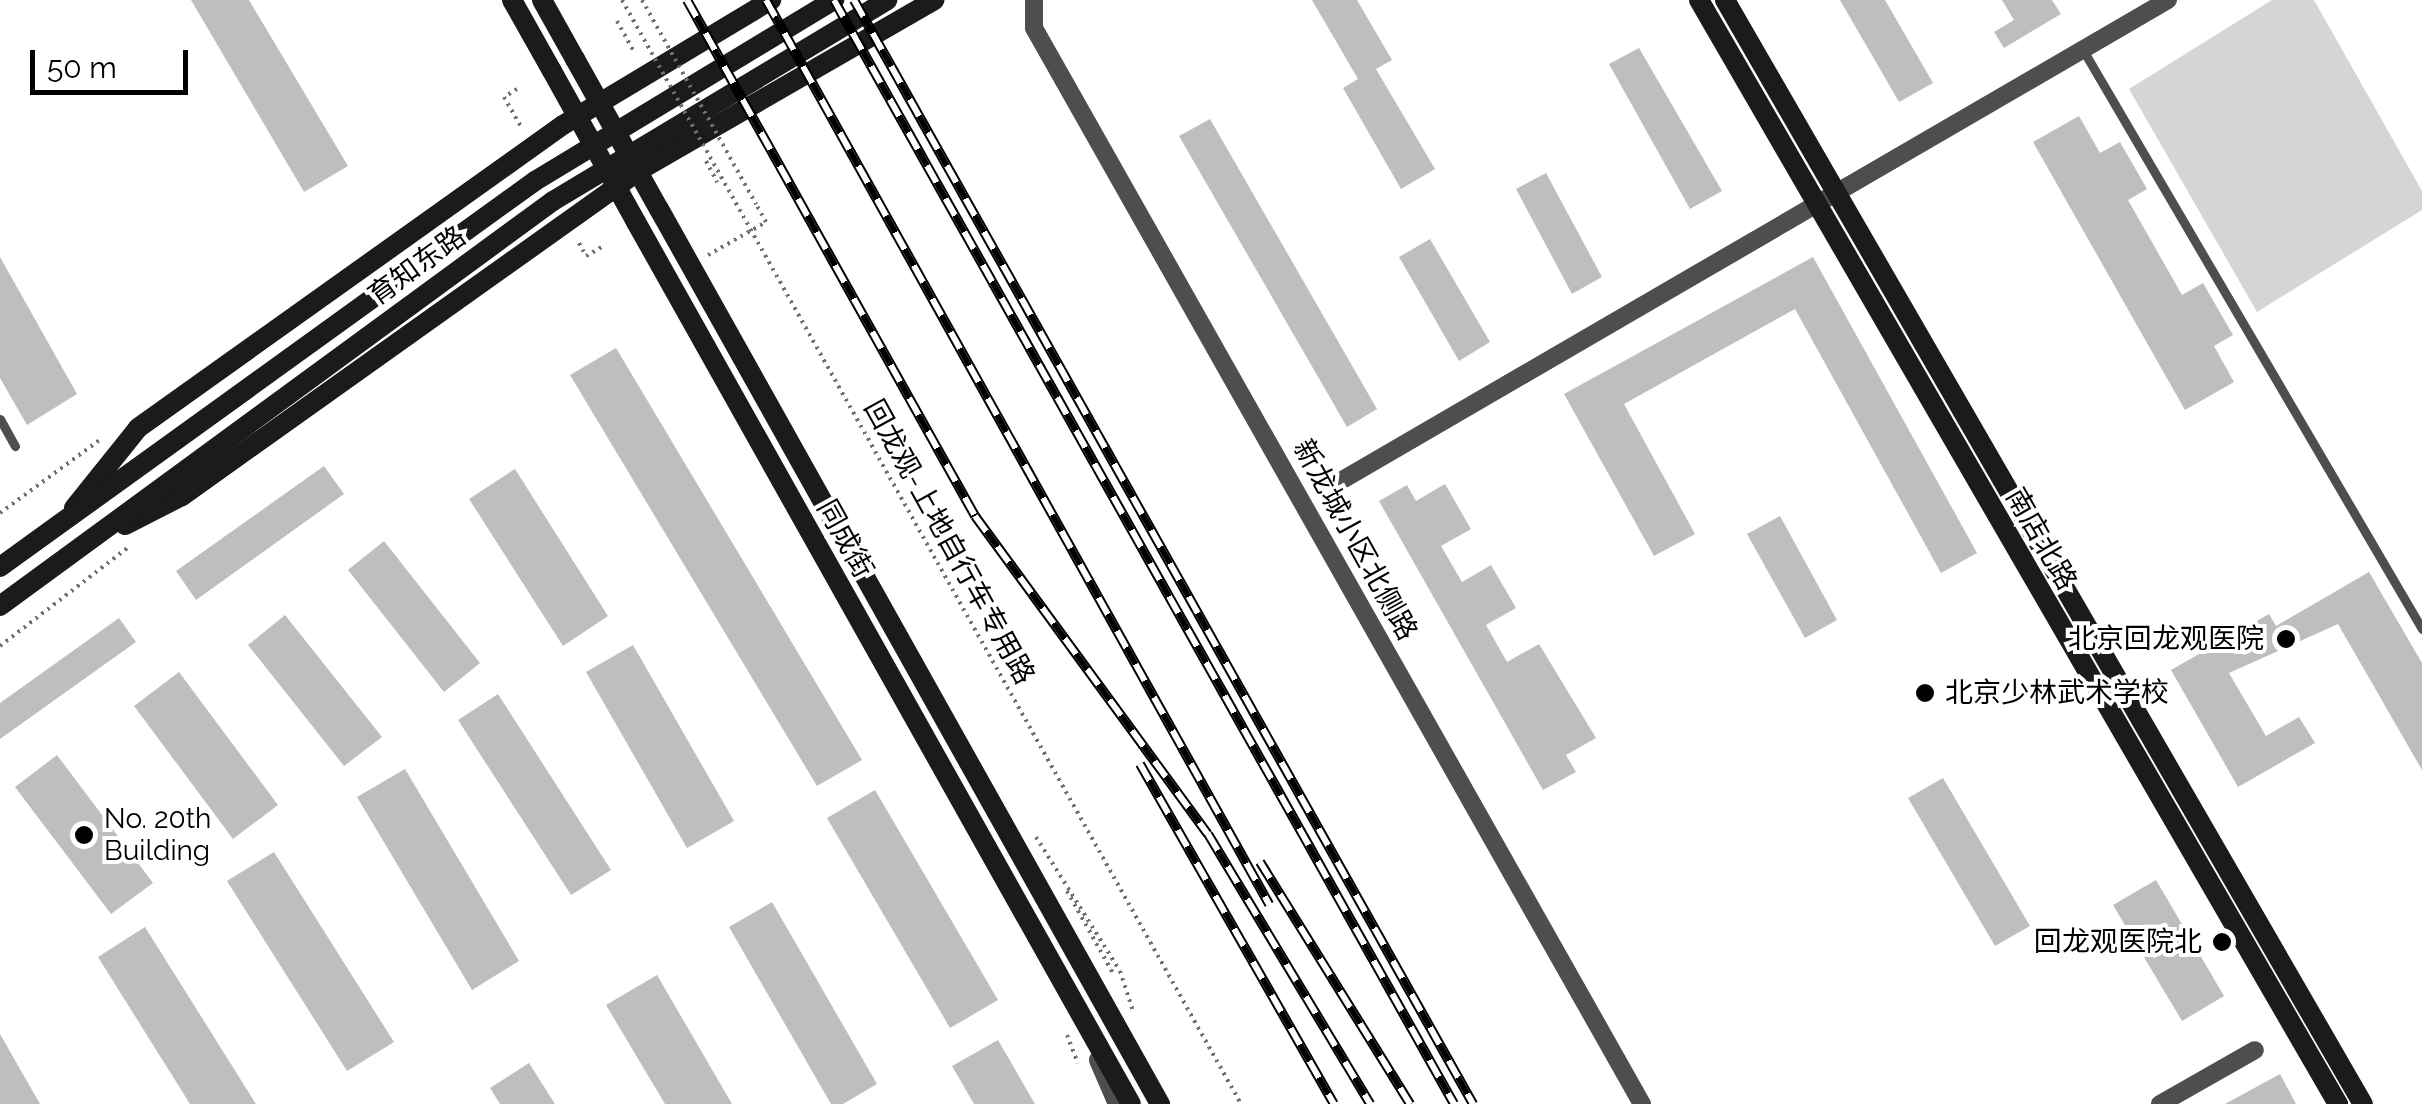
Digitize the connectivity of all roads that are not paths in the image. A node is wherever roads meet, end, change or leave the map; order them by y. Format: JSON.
{"nodes":[{"id":1,"x":512,"y":0,"type":"edge"},
{"id":2,"x":542,"y":0,"type":"edge"},
{"id":3,"x":771,"y":0,"type":"edge"},
{"id":4,"x":834,"y":0,"type":"edge"},
{"id":5,"x":887,"y":0,"type":"edge"},
{"id":6,"x":935,"y":0,"type":"edge"},
{"id":7,"x":1034,"y":0,"type":"edge"},
{"id":8,"x":1699,"y":0,"type":"edge"},
{"id":9,"x":1725,"y":0,"type":"edge"},
{"id":10,"x":2168,"y":0,"type":"edge"},
{"id":11,"x":2083,"y":50,"type":"junction"},
{"id":12,"x":1834,"y":194,"type":"junction"},
{"id":13,"x":1815,"y":206,"type":"junction"},
{"id":14,"x":0,"y":419,"type":"edge"},
{"id":15,"x":16,"y":446,"type":"dead end"},
{"id":16,"x":1344,"y":479,"type":"dead end"},
{"id":17,"x":52,"y":529,"type":"junction"},
{"id":18,"x":70,"y":555,"type":"junction"},
{"id":19,"x":0,"y":567,"type":"edge"},
{"id":20,"x":0,"y":606,"type":"edge"},
{"id":21,"x":2422,"y":629,"type":"edge"},
{"id":22,"x":1079,"y":1012,"type":"junction"},
{"id":23,"x":2254,"y":1050,"type":"dead end"},
{"id":24,"x":1118,"y":1104,"type":"edge"},
{"id":25,"x":1131,"y":1104,"type":"edge"},
{"id":26,"x":1160,"y":1104,"type":"edge"},
{"id":27,"x":1642,"y":1104,"type":"edge"},
{"id":28,"x":2160,"y":1104,"type":"edge"},
{"id":29,"x":2338,"y":1104,"type":"edge"},
{"id":30,"x":2363,"y":1104,"type":"edge"}],
"edges":[{"from":1,"to":22,"type":"main road","name":"同成街","bridge":true},
{"from":2,"to":26,"type":"main road","name":"同成街","bridge":true},
{"from":3,"to":17,"type":"main road"},
{"from":4,"to":17,"type":"main road","name":"育知东路"},
{"from":5,"to":18,"type":"main road","name":"育知东路"},
{"from":6,"to":18,"type":"main road"},
{"from":7,"to":27,"type":"street","name":"新龙城小区北侧路"},
{"from":8,"to":13,"type":"main road","name":"南店北路"},
{"from":9,"to":12,"type":"main road","name":"南店北路"},
{"from":10,"to":11,"type":"street"},
{"from":11,"to":12,"type":"street"},
{"from":11,"to":21,"type":"lane"},
{"from":12,"to":13,"type":"street"},
{"from":12,"to":30,"type":"main road","name":"南店北路"},
{"from":13,"to":16,"type":"street"},
{"from":13,"to":29,"type":"main road","name":"南店北路"},
{"from":14,"to":15,"type":"lane"},
{"from":17,"to":19,"type":"main road","name":"育知东路"},
{"from":18,"to":20,"type":"main road","name":"育知东路"},
{"from":22,"to":24,"type":"street"},
{"from":22,"to":25,"type":"main road","name":"同成街"},
{"from":23,"to":28,"type":"street"}]}
